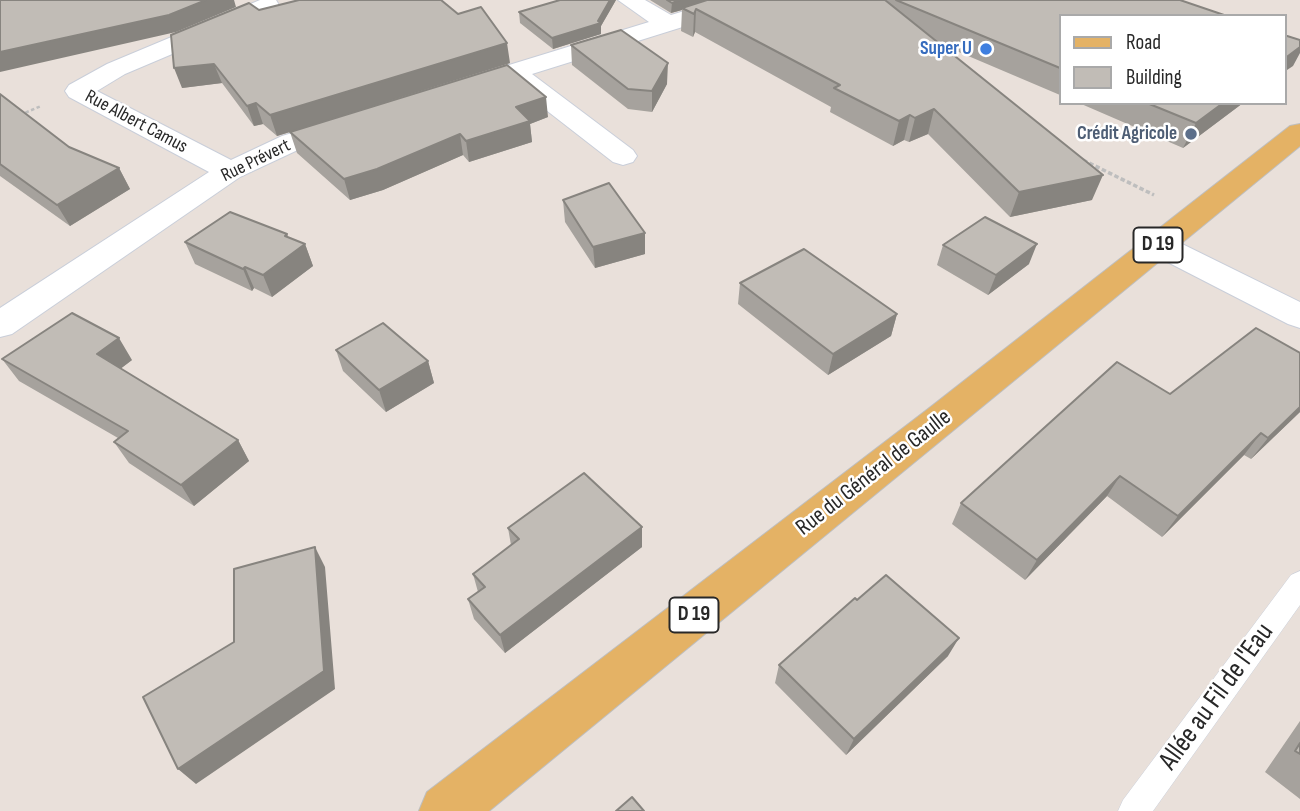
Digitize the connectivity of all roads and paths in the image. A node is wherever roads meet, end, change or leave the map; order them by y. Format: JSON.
{"nodes":[{"id":1,"x":629,"y":0,"type":"edge"},
{"id":2,"x":745,"y":0,"type":"edge"},
{"id":3,"x":268,"y":5,"type":"edge"},
{"id":4,"x":667,"y":23,"type":"junction"},
{"id":5,"x":513,"y":72,"type":"junction"},
{"id":6,"x":435,"y":97,"type":"edge"},
{"id":7,"x":370,"y":117,"type":"edge"},
{"id":8,"x":1300,"y":132,"type":"edge"},
{"id":9,"x":623,"y":156,"type":"dead end"},
{"id":10,"x":1076,"y":157,"type":"edge"},
{"id":11,"x":230,"y":171,"type":"junction"},
{"id":12,"x":1195,"y":218,"type":"junction"},
{"id":13,"x":1159,"y":244,"type":"junction"},
{"id":14,"x":1300,"y":316,"type":"edge"},
{"id":15,"x":0,"y":325,"type":"edge"},
{"id":16,"x":1300,"y":583,"type":"edge"},
{"id":17,"x":446,"y":811,"type":"edge"},
{"id":18,"x":1134,"y":811,"type":"edge"}],
"edges":[{"from":1,"to":4,"type":"street"},
{"from":2,"to":4,"type":"street"},
{"from":3,"to":11,"type":"street","name":"Rue Albert Camus"},
{"from":4,"to":5,"type":"street"},
{"from":5,"to":6,"type":"street"},
{"from":5,"to":9,"type":"street"},
{"from":7,"to":11,"type":"street","name":"Rue Prévert"},
{"from":8,"to":12,"type":"main road","name":"Rue du Général de Gaulle","number":"D 19"},
{"from":10,"to":12,"type":"path"},
{"from":11,"to":15,"type":"street","name":"Rue Prévert"},
{"from":12,"to":13,"type":"main road","name":"Rue du Général de Gaulle","number":"D 19"},
{"from":13,"to":14,"type":"street"},
{"from":13,"to":17,"type":"main road","name":"Rue du Général de Gaulle","number":"D 19"},
{"from":16,"to":18,"type":"lane","name":"Allée au Fil de l'Eau"}]}
